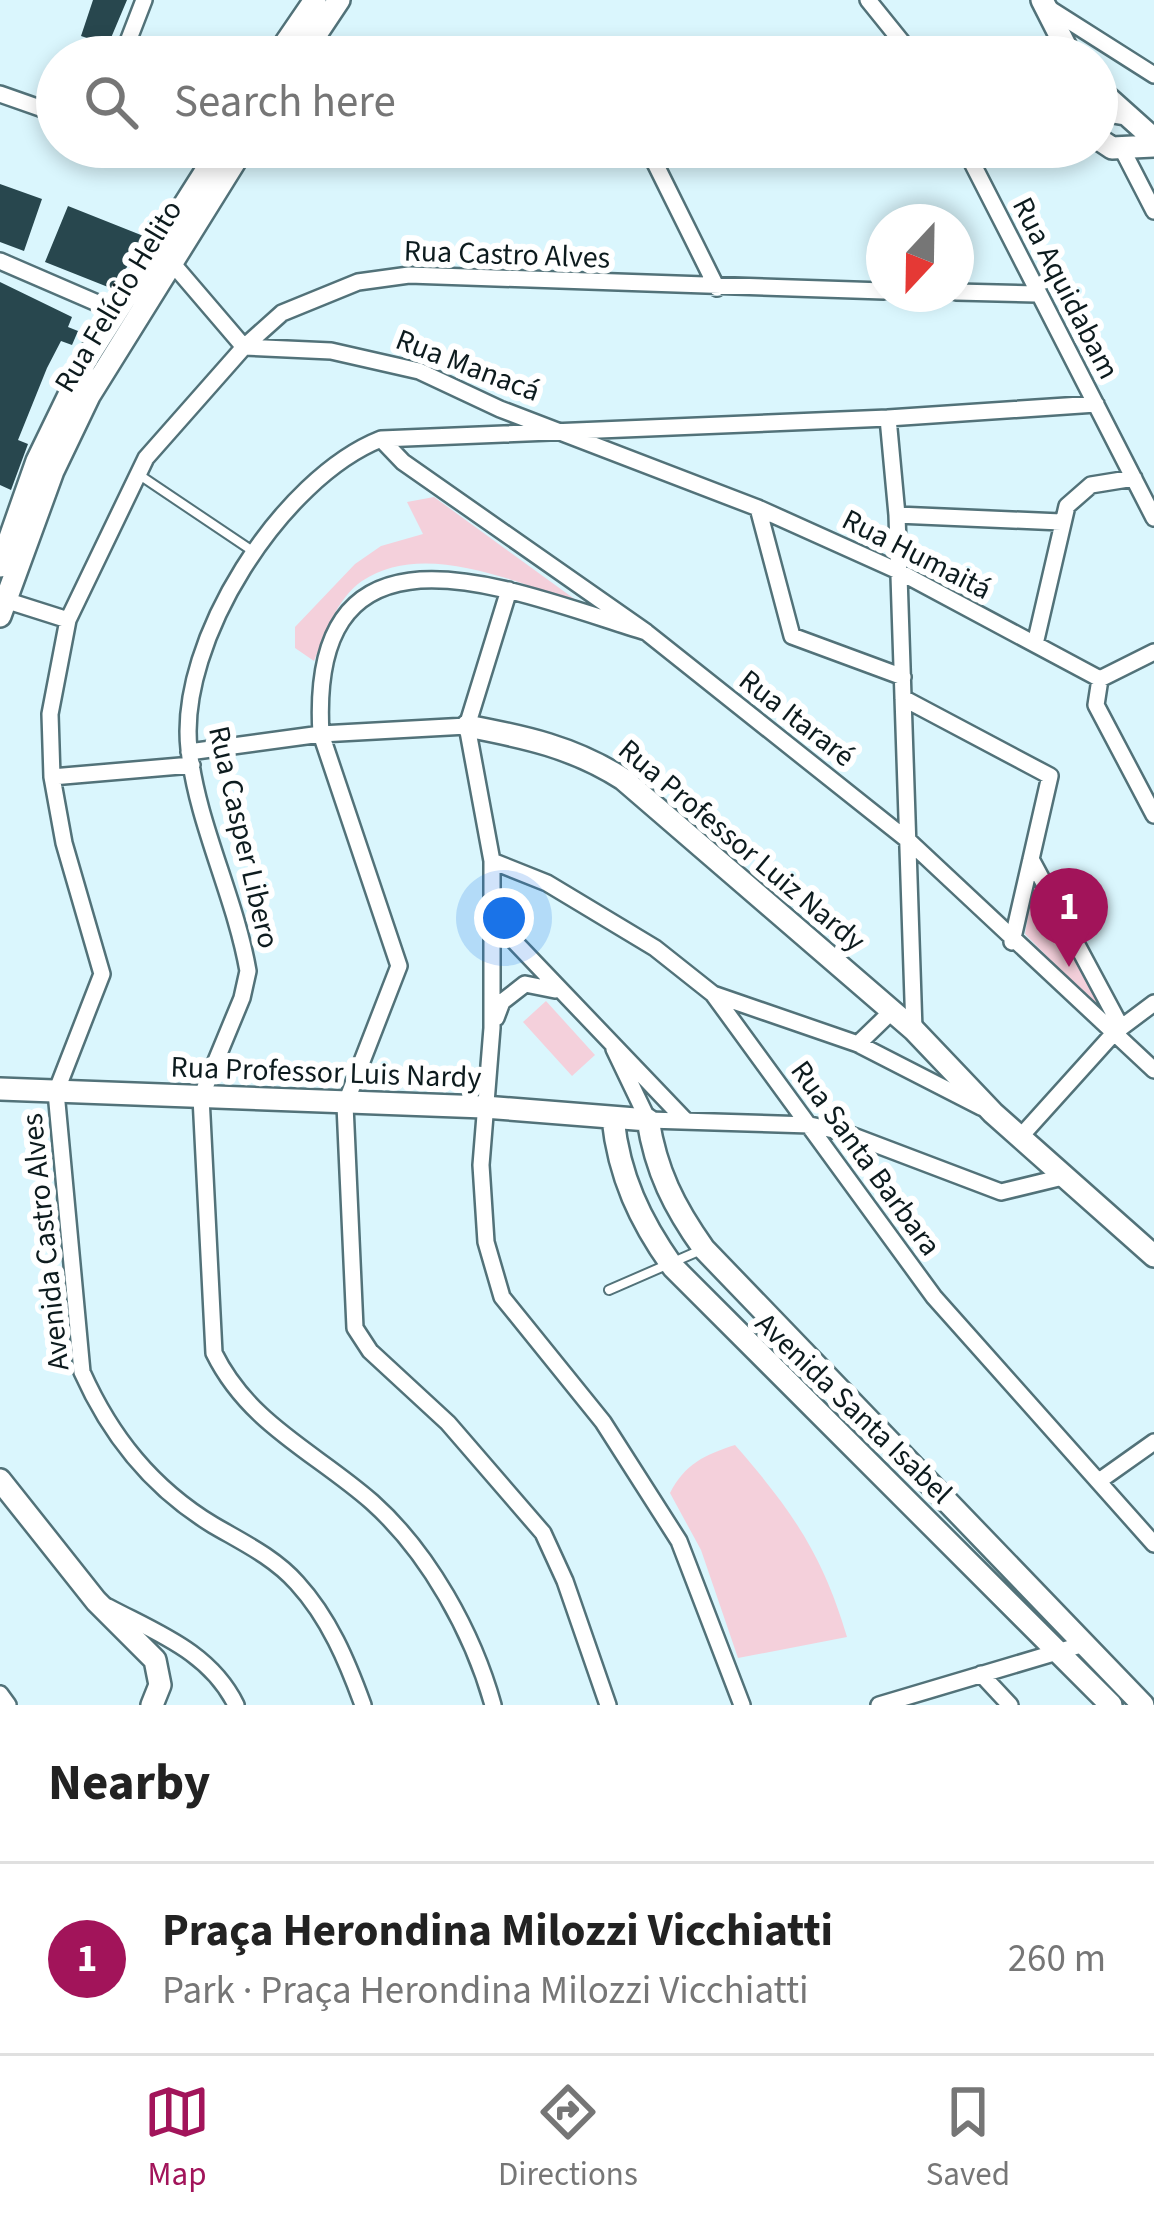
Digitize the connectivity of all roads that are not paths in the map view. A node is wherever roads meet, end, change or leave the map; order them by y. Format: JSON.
{"nodes":[{"id":1,"x":144,"y":0,"type":"edge"},
{"id":2,"x":315,"y":0,"type":"edge"},
{"id":3,"x":339,"y":0,"type":"edge"},
{"id":4,"x":868,"y":0,"type":"edge"},
{"id":5,"x":1044,"y":3,"type":"edge"},
{"id":6,"x":134,"y":36,"type":"edge"},
{"id":7,"x":290,"y":36,"type":"edge"},
{"id":8,"x":315,"y":36,"type":"edge"},
{"id":9,"x":897,"y":36,"type":"edge"},
{"id":10,"x":1060,"y":36,"type":"edge"},
{"id":11,"x":1094,"y":36,"type":"edge"},
{"id":12,"x":1118,"y":51,"type":"edge"},
{"id":13,"x":1154,"y":75,"type":"edge"},
{"id":14,"x":0,"y":94,"type":"edge"},
{"id":15,"x":36,"y":107,"type":"edge"},
{"id":16,"x":1118,"y":108,"type":"edge"},
{"id":17,"x":1118,"y":114,"type":"edge"},
{"id":18,"x":1129,"y":118,"type":"junction"},
{"id":19,"x":1154,"y":142,"type":"edge"},
{"id":20,"x":1118,"y":145,"type":"edge"},
{"id":21,"x":1125,"y":147,"type":"junction"},
{"id":22,"x":208,"y":168,"type":"edge"},
{"id":23,"x":231,"y":168,"type":"edge"},
{"id":24,"x":657,"y":168,"type":"edge"},
{"id":25,"x":974,"y":168,"type":"edge"},
{"id":26,"x":1154,"y":212,"type":"edge"},
{"id":27,"x":0,"y":261,"type":"edge"},
{"id":28,"x":173,"y":264,"type":"junction"},
{"id":29,"x":717,"y":289,"type":"junction"},
{"id":30,"x":866,"y":291,"type":"edge"},
{"id":31,"x":974,"y":292,"type":"edge"},
{"id":32,"x":1036,"y":294,"type":"junction"},
{"id":33,"x":118,"y":312,"type":"junction"},
{"id":34,"x":244,"y":347,"type":"junction"},
{"id":35,"x":1096,"y":404,"type":"junction"},
{"id":36,"x":888,"y":418,"type":"junction"},
{"id":37,"x":565,"y":430,"type":"junction"},
{"id":38,"x":381,"y":439,"type":"junction"},
{"id":39,"x":138,"y":474,"type":"junction"},
{"id":40,"x":1134,"y":478,"type":"junction"},
{"id":41,"x":758,"y":508,"type":"junction"},
{"id":42,"x":897,"y":515,"type":"junction"},
{"id":43,"x":1154,"y":518,"type":"edge"},
{"id":44,"x":1061,"y":523,"type":"junction"},
{"id":45,"x":255,"y":553,"type":"junction"},
{"id":46,"x":0,"y":566,"type":"edge"},
{"id":47,"x":898,"y":571,"type":"junction"},
{"id":48,"x":509,"y":590,"type":"junction"},
{"id":49,"x":3,"y":608,"type":"edge"},
{"id":50,"x":68,"y":620,"type":"junction"},
{"id":51,"x":646,"y":632,"type":"junction"},
{"id":52,"x":1035,"y":644,"type":"junction"},
{"id":53,"x":1154,"y":652,"type":"edge"},
{"id":54,"x":903,"y":677,"type":"junction"},
{"id":55,"x":1100,"y":679,"type":"junction"},
{"id":56,"x":904,"y":698,"type":"junction"},
{"id":57,"x":467,"y":726,"type":"junction"},
{"id":58,"x":321,"y":734,"type":"junction"},
{"id":59,"x":190,"y":758,"type":"junction"},
{"id":60,"x":52,"y":777,"type":"junction"},
{"id":61,"x":1154,"y":815,"type":"edge"},
{"id":62,"x":910,"y":842,"type":"junction"},
{"id":63,"x":1031,"y":859,"type":"junction"},
{"id":64,"x":492,"y":862,"type":"junction"},
{"id":65,"x":492,"y":918,"type":"junction"},
{"id":66,"x":1012,"y":942,"type":"junction"},
{"id":67,"x":563,"y":994,"type":"junction"},
{"id":68,"x":713,"y":994,"type":"junction"},
{"id":69,"x":1154,"y":1003,"type":"edge"},
{"id":70,"x":891,"y":1012,"type":"junction"},
{"id":71,"x":492,"y":1028,"type":"junction"},
{"id":72,"x":914,"y":1030,"type":"junction"},
{"id":73,"x":1117,"y":1030,"type":"junction"},
{"id":74,"x":858,"y":1044,"type":"junction"},
{"id":75,"x":614,"y":1049,"type":"junction"},
{"id":76,"x":1154,"y":1070,"type":"edge"},
{"id":77,"x":0,"y":1089,"type":"edge"},
{"id":78,"x":56,"y":1092,"type":"junction"},
{"id":79,"x":201,"y":1097,"type":"junction"},
{"id":80,"x":345,"y":1105,"type":"junction"},
{"id":81,"x":484,"y":1107,"type":"junction"},
{"id":82,"x":993,"y":1113,"type":"junction"},
{"id":83,"x":613,"y":1119,"type":"junction"},
{"id":84,"x":648,"y":1120,"type":"junction"},
{"id":85,"x":685,"y":1120,"type":"junction"},
{"id":86,"x":810,"y":1125,"type":"junction"},
{"id":87,"x":1022,"y":1135,"type":"junction"},
{"id":88,"x":1066,"y":1176,"type":"junction"},
{"id":89,"x":704,"y":1249,"type":"junction"},
{"id":90,"x":1154,"y":1256,"type":"edge"},
{"id":91,"x":673,"y":1267,"type":"junction"},
{"id":92,"x":609,"y":1290,"type":"dead end"},
{"id":93,"x":1154,"y":1442,"type":"edge"},
{"id":94,"x":0,"y":1480,"type":"edge"},
{"id":95,"x":1099,"y":1481,"type":"junction"},
{"id":96,"x":1154,"y":1544,"type":"edge"},
{"id":97,"x":97,"y":1601,"type":"junction"},
{"id":98,"x":1084,"y":1644,"type":"junction"},
{"id":99,"x":1054,"y":1651,"type":"junction"},
{"id":100,"x":981,"y":1673,"type":"junction"},
{"id":101,"x":0,"y":1694,"type":"edge"},
{"id":102,"x":8,"y":1705,"type":"edge"},
{"id":103,"x":152,"y":1705,"type":"edge"},
{"id":104,"x":236,"y":1705,"type":"edge"},
{"id":105,"x":363,"y":1705,"type":"edge"},
{"id":106,"x":494,"y":1705,"type":"edge"},
{"id":107,"x":608,"y":1705,"type":"edge"},
{"id":108,"x":742,"y":1705,"type":"edge"},
{"id":109,"x":879,"y":1705,"type":"edge"},
{"id":110,"x":1010,"y":1705,"type":"edge"},
{"id":111,"x":1111,"y":1705,"type":"edge"},
{"id":112,"x":1143,"y":1705,"type":"edge"}],
"edges":[{"from":1,"to":6,"type":"street"},
{"from":2,"to":7,"type":"main road"},
{"from":3,"to":8,"type":"main road"},
{"from":4,"to":9,"type":"street"},
{"from":5,"to":10,"type":"main road"},
{"from":5,"to":11,"type":"street"},
{"from":12,"to":13,"type":"street"},
{"from":14,"to":15,"type":"street"},
{"from":16,"to":18,"type":"main road"},
{"from":17,"to":18,"type":"main road"},
{"from":18,"to":19,"type":"main road"},
{"from":18,"to":21,"type":"main road"},
{"from":19,"to":21,"type":"main road"},
{"from":20,"to":21,"type":"main road"},
{"from":21,"to":26,"type":"street"},
{"from":22,"to":33,"type":"main road","name":"Rua Felício Helito"},
{"from":23,"to":28,"type":"main road","name":"Rua Felício Helito"},
{"from":24,"to":29,"type":"street"},
{"from":25,"to":32,"type":"street","name":"Rua Aquidabam"},
{"from":27,"to":33,"type":"street"},
{"from":28,"to":34,"type":"street"},
{"from":28,"to":49,"type":"main road","name":"Rua Felício Helito"},
{"from":29,"to":30,"type":"street","name":"Rua Castro Alves"},
{"from":29,"to":34,"type":"street","name":"Rua Castro Alves"},
{"from":31,"to":32,"type":"street"},
{"from":32,"to":35,"type":"street","name":"Rua Aquidabam"},
{"from":33,"to":46,"type":"main road","name":"Rua Felício Helito"},
{"from":34,"to":37,"type":"street","name":"Rua Manacá"},
{"from":34,"to":39,"type":"street","name":"Rua Castro Alves"},
{"from":35,"to":36,"type":"street","name":"Rua Casper Libero"},
{"from":35,"to":40,"type":"street","name":"Rua Aquidabam"},
{"from":36,"to":37,"type":"street","name":"Rua Casper Libero"},
{"from":36,"to":42,"type":"street"},
{"from":37,"to":38,"type":"street","name":"Rua Casper Libero"},
{"from":37,"to":41,"type":"street","name":"Rua Humaitá"},
{"from":38,"to":45,"type":"street","name":"Rua Casper Libero"},
{"from":38,"to":51,"type":"street","name":"Rua Itararé"},
{"from":39,"to":45,"type":"lane"},
{"from":39,"to":50,"type":"street","name":"Rua Castro Alves"},
{"from":40,"to":43,"type":"street","name":"Rua Aquidabam"},
{"from":40,"to":44,"type":"street"},
{"from":41,"to":47,"type":"street","name":"Rua Humaitá"},
{"from":41,"to":54,"type":"street"},
{"from":42,"to":44,"type":"street"},
{"from":42,"to":47,"type":"street"},
{"from":44,"to":52,"type":"street"},
{"from":45,"to":59,"type":"street","name":"Rua Casper Libero"},
{"from":47,"to":52,"type":"street","name":"Rua Humaitá"},
{"from":47,"to":54,"type":"street"},
{"from":48,"to":51,"type":"street"},
{"from":48,"to":57,"type":"street"},
{"from":48,"to":58,"type":"street"},
{"from":49,"to":50,"type":"street"},
{"from":50,"to":60,"type":"street","name":"Rua Castro Alves"},
{"from":51,"to":62,"type":"street","name":"Rua Itararé"},
{"from":52,"to":55,"type":"street","name":"Rua Humaitá"},
{"from":53,"to":55,"type":"street"},
{"from":54,"to":56,"type":"street"},
{"from":55,"to":61,"type":"street"},
{"from":56,"to":62,"type":"street"},
{"from":56,"to":63,"type":"street"},
{"from":57,"to":58,"type":"street","name":"Rua Professor Luiz Nardy"},
{"from":57,"to":64,"type":"street"},
{"from":57,"to":70,"type":"main road","name":"Rua Professor Luiz Nardy"},
{"from":58,"to":59,"type":"street","name":"Rua Professor Luiz Nardy"},
{"from":58,"to":80,"type":"street"},
{"from":59,"to":60,"type":"street","name":"Rua Professor Luiz Nardy"},
{"from":59,"to":79,"type":"street","name":"Rua Casper Libero"},
{"from":60,"to":78,"type":"street","name":"Rua Castro Alves"},
{"from":62,"to":66,"type":"street","name":"Rua Itararé"},
{"from":62,"to":72,"type":"street"},
{"from":63,"to":66,"type":"street"},
{"from":63,"to":73,"type":"street"},
{"from":64,"to":65,"type":"street"},
{"from":64,"to":68,"type":"street","name":"Rua Santa Barbara"},
{"from":65,"to":67,"type":"street"},
{"from":65,"to":71,"type":"street"},
{"from":66,"to":73,"type":"street","name":"Rua Itararé"},
{"from":67,"to":71,"type":"street"},
{"from":67,"to":75,"type":"street"},
{"from":68,"to":74,"type":"street"},
{"from":68,"to":86,"type":"street","name":"Rua Santa Barbara"},
{"from":69,"to":73,"type":"street"},
{"from":70,"to":72,"type":"main road","name":"Rua Professor Luiz Nardy"},
{"from":70,"to":74,"type":"street"},
{"from":71,"to":81,"type":"street"},
{"from":72,"to":82,"type":"main road","name":"Rua Professor Luiz Nardy"},
{"from":73,"to":76,"type":"street","name":"Rua Itararé"},
{"from":73,"to":87,"type":"street"},
{"from":74,"to":82,"type":"street"},
{"from":75,"to":84,"type":"street"},
{"from":75,"to":85,"type":"street"},
{"from":77,"to":78,"type":"main road","name":"Rua Professor Luis Nardy"},
{"from":78,"to":79,"type":"main road","name":"Rua Professor Luis Nardy"},
{"from":78,"to":105,"type":"street","name":"Avenida Castro Alves"},
{"from":79,"to":80,"type":"main road","name":"Rua Professor Luis Nardy"},
{"from":79,"to":106,"type":"street","name":"Rua Casper Libero"},
{"from":80,"to":81,"type":"main road","name":"Rua Professor Luis Nardy"},
{"from":80,"to":107,"type":"street"},
{"from":81,"to":83,"type":"main road","name":"Rua Professor Luis Nardy"},
{"from":81,"to":108,"type":"street"},
{"from":82,"to":87,"type":"main road","name":"Rua Professor Luiz Nardy"},
{"from":83,"to":84,"type":"main road","name":"Rua Professor Luis Nardy"},
{"from":83,"to":91,"type":"main road","name":"Avenida Santa Isabel"},
{"from":84,"to":85,"type":"street"},
{"from":84,"to":89,"type":"main road","name":"Avenida Santa Isabel"},
{"from":85,"to":86,"type":"street"},
{"from":86,"to":88,"type":"street"},
{"from":86,"to":95,"type":"street","name":"Rua Santa Barbara"},
{"from":87,"to":88,"type":"main road","name":"Rua Professor Luiz Nardy"},
{"from":88,"to":90,"type":"main road","name":"Rua Professor Luiz Nardy"},
{"from":89,"to":91,"type":"lane"},
{"from":89,"to":98,"type":"main road","name":"Avenida Santa Isabel"},
{"from":91,"to":92,"type":"lane"},
{"from":91,"to":99,"type":"main road","name":"Avenida Santa Isabel"},
{"from":93,"to":95,"type":"street"},
{"from":94,"to":97,"type":"main road"},
{"from":95,"to":96,"type":"street","name":"Rua Santa Barbara"},
{"from":97,"to":103,"type":"main road"},
{"from":97,"to":104,"type":"street"},
{"from":98,"to":99,"type":"street"},
{"from":98,"to":112,"type":"main road","name":"Avenida Santa Isabel"},
{"from":99,"to":100,"type":"street"},
{"from":99,"to":111,"type":"main road","name":"Avenida Santa Isabel"},
{"from":100,"to":109,"type":"street"},
{"from":100,"to":110,"type":"street"},
{"from":101,"to":102,"type":"street"}]}
